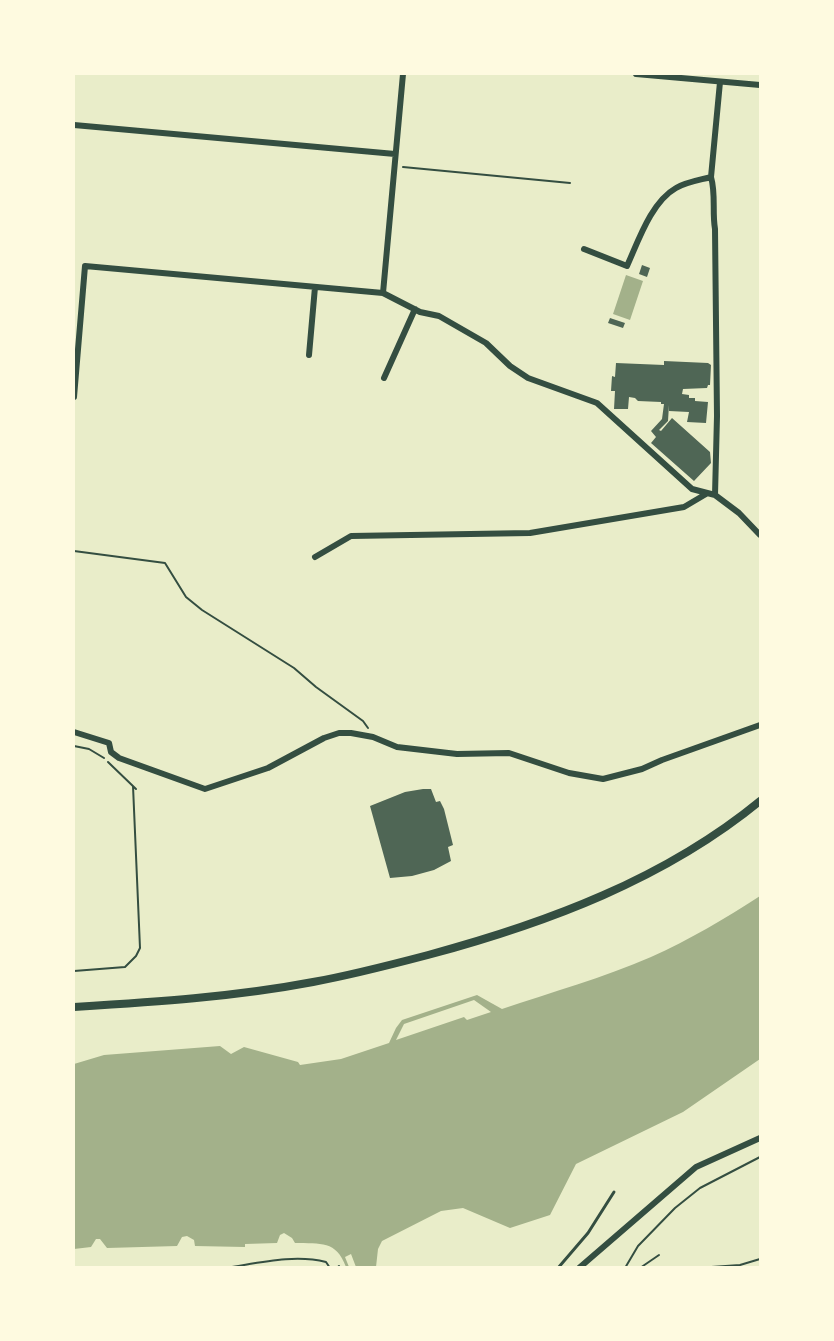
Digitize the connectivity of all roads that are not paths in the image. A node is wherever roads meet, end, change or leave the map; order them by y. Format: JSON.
{"nodes":[{"id":1,"x":404,"y":74,"type":"edge"},
{"id":2,"x":636,"y":74,"type":"edge"},
{"id":3,"x":720,"y":82,"type":"junction"},
{"id":4,"x":760,"y":85,"type":"edge"},
{"id":5,"x":74,"y":124,"type":"edge"},
{"id":6,"x":395,"y":154,"type":"junction"},
{"id":7,"x":711,"y":177,"type":"junction"},
{"id":8,"x":584,"y":249,"type":"dead end"},
{"id":9,"x":315,"y":287,"type":"junction"},
{"id":10,"x":383,"y":293,"type":"junction"},
{"id":11,"x":415,"y":309,"type":"junction"},
{"id":12,"x":309,"y":355,"type":"dead end"},
{"id":13,"x":75,"y":360,"type":"edge"},
{"id":14,"x":384,"y":378,"type":"dead end"},
{"id":15,"x":74,"y":397,"type":"edge"},
{"id":16,"x":706,"y":494,"type":"junction"},
{"id":17,"x":715,"y":495,"type":"junction"},
{"id":18,"x":760,"y":535,"type":"edge"},
{"id":19,"x":315,"y":557,"type":"dead end"},
{"id":20,"x":760,"y":725,"type":"edge"},
{"id":21,"x":74,"y":732,"type":"edge"},
{"id":22,"x":760,"y":801,"type":"edge"},
{"id":23,"x":74,"y":1007,"type":"edge"},
{"id":24,"x":760,"y":1138,"type":"edge"},
{"id":25,"x":614,"y":1192,"type":"dead end"},
{"id":26,"x":558,"y":1268,"type":"edge"},
{"id":27,"x":579,"y":1268,"type":"edge"}],
"edges":[{"from":1,"to":6,"type":"street"},
{"from":2,"to":3,"type":"street"},
{"from":3,"to":4,"type":"street"},
{"from":3,"to":7,"type":"street"},
{"from":5,"to":6,"type":"street"},
{"from":6,"to":10,"type":"street"},
{"from":7,"to":8,"type":"street"},
{"from":7,"to":17,"type":"street"},
{"from":9,"to":10,"type":"street"},
{"from":9,"to":12,"type":"street"},
{"from":9,"to":13,"type":"street"},
{"from":10,"to":11,"type":"street"},
{"from":11,"to":14,"type":"street"},
{"from":11,"to":16,"type":"street"},
{"from":13,"to":15,"type":"street"},
{"from":16,"to":17,"type":"street"},
{"from":16,"to":19,"type":"street"},
{"from":17,"to":18,"type":"street"},
{"from":20,"to":21,"type":"street"},
{"from":22,"to":23,"type":"street"},
{"from":24,"to":27,"type":"street"},
{"from":25,"to":26,"type":"lane"}]}
